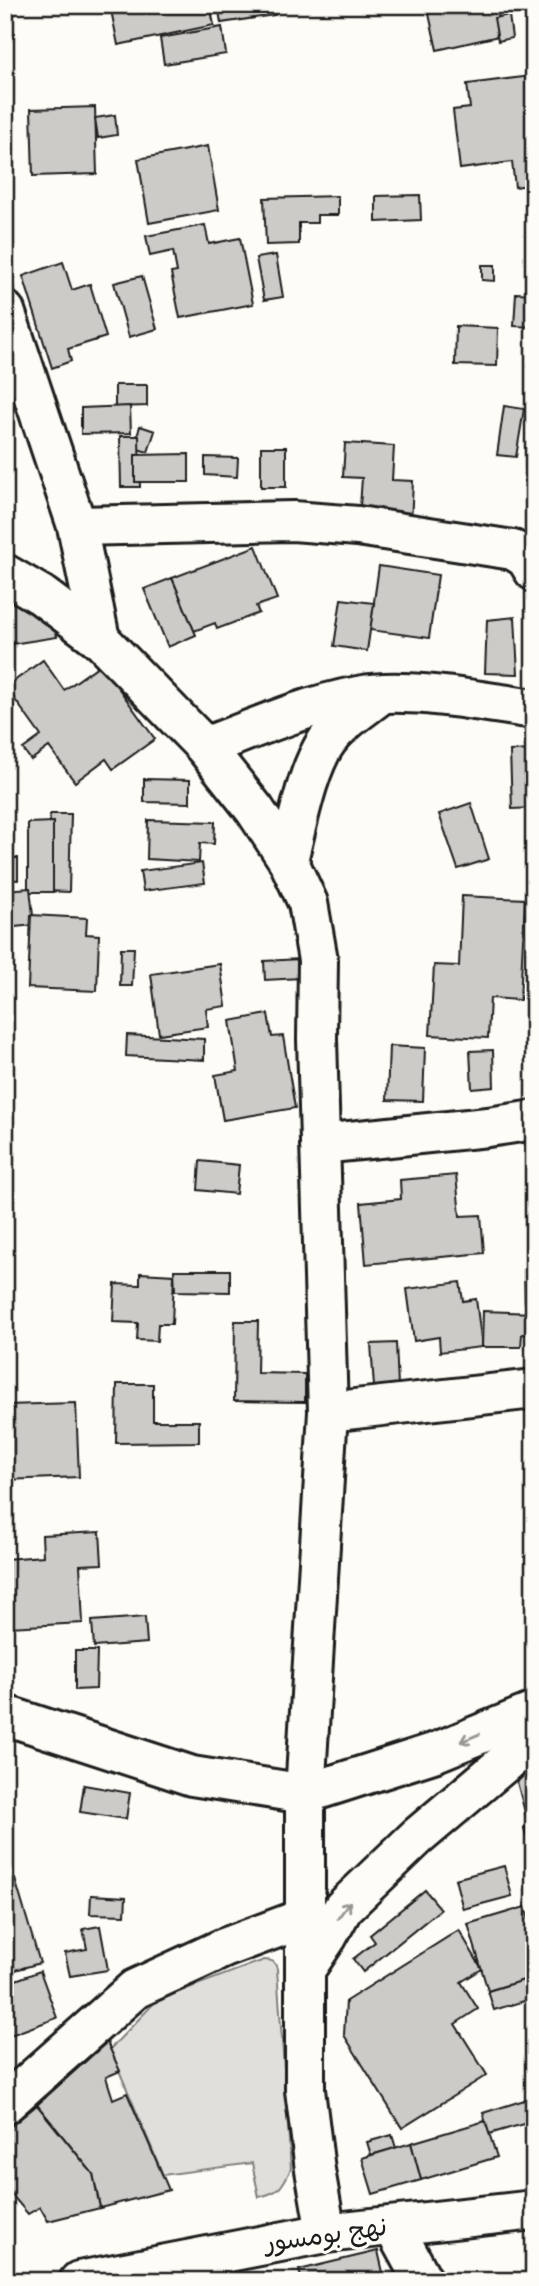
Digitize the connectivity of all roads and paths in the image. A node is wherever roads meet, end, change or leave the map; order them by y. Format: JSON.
{"nodes":[{"id":1,"x":5,"y":311,"type":"edge"},
{"id":2,"x":77,"y":526,"type":"junction"},
{"id":3,"x":534,"y":571,"type":"edge"},
{"id":4,"x":5,"y":574,"type":"edge"},
{"id":5,"x":100,"y":639,"type":"junction"},
{"id":6,"x":382,"y":694,"type":"junction"},
{"id":7,"x":534,"y":709,"type":"edge"},
{"id":8,"x":205,"y":747,"type":"junction"},
{"id":9,"x":288,"y":860,"type":"junction"},
{"id":10,"x":534,"y":1120,"type":"edge"},
{"id":11,"x":320,"y":1144,"type":"junction"},
{"id":12,"x":534,"y":1389,"type":"edge"},
{"id":13,"x":328,"y":1412,"type":"junction"},
{"id":14,"x":534,"y":1712,"type":"edge"},
{"id":15,"x":5,"y":1715,"type":"edge"},
{"id":16,"x":534,"y":1738,"type":"edge"},
{"id":17,"x":305,"y":1794,"type":"junction"},
{"id":18,"x":303,"y":1917,"type":"junction"},
{"id":19,"x":307,"y":1967,"type":"junction"},
{"id":20,"x":5,"y":2104,"type":"edge"},
{"id":21,"x":534,"y":2210,"type":"edge"},
{"id":22,"x":393,"y":2226,"type":"junction"},
{"id":23,"x":326,"y":2233,"type":"junction"},
{"id":24,"x":79,"y":2281,"type":"edge"},
{"id":25,"x":423,"y":2281,"type":"edge"}],
"edges":[{"from":1,"to":2,"type":"street"},
{"from":2,"to":3,"type":"street"},
{"from":2,"to":5,"type":"street"},
{"from":4,"to":5,"type":"street"},
{"from":5,"to":8,"type":"street"},
{"from":6,"to":7,"type":"street"},
{"from":6,"to":8,"type":"street"},
{"from":6,"to":9,"type":"street"},
{"from":8,"to":9,"type":"street"},
{"from":9,"to":11,"type":"street"},
{"from":10,"to":11,"type":"street"},
{"from":11,"to":13,"type":"street"},
{"from":12,"to":13,"type":"street"},
{"from":13,"to":17,"type":"street"},
{"from":14,"to":17,"type":"street","one_way":true},
{"from":15,"to":17,"type":"street"},
{"from":19,"to":16,"type":"street","one_way":true},
{"from":17,"to":18,"type":"street"},
{"from":18,"to":19,"type":"street"},
{"from":18,"to":20,"type":"street"},
{"from":19,"to":23,"type":"street"},
{"from":21,"to":22,"type":"street","name":"نهج بومسور"},
{"from":22,"to":23,"type":"street","name":"نهج بومسور"},
{"from":22,"to":25,"type":"street"},
{"from":23,"to":24,"type":"street","name":"نهج بومسور"}]}
